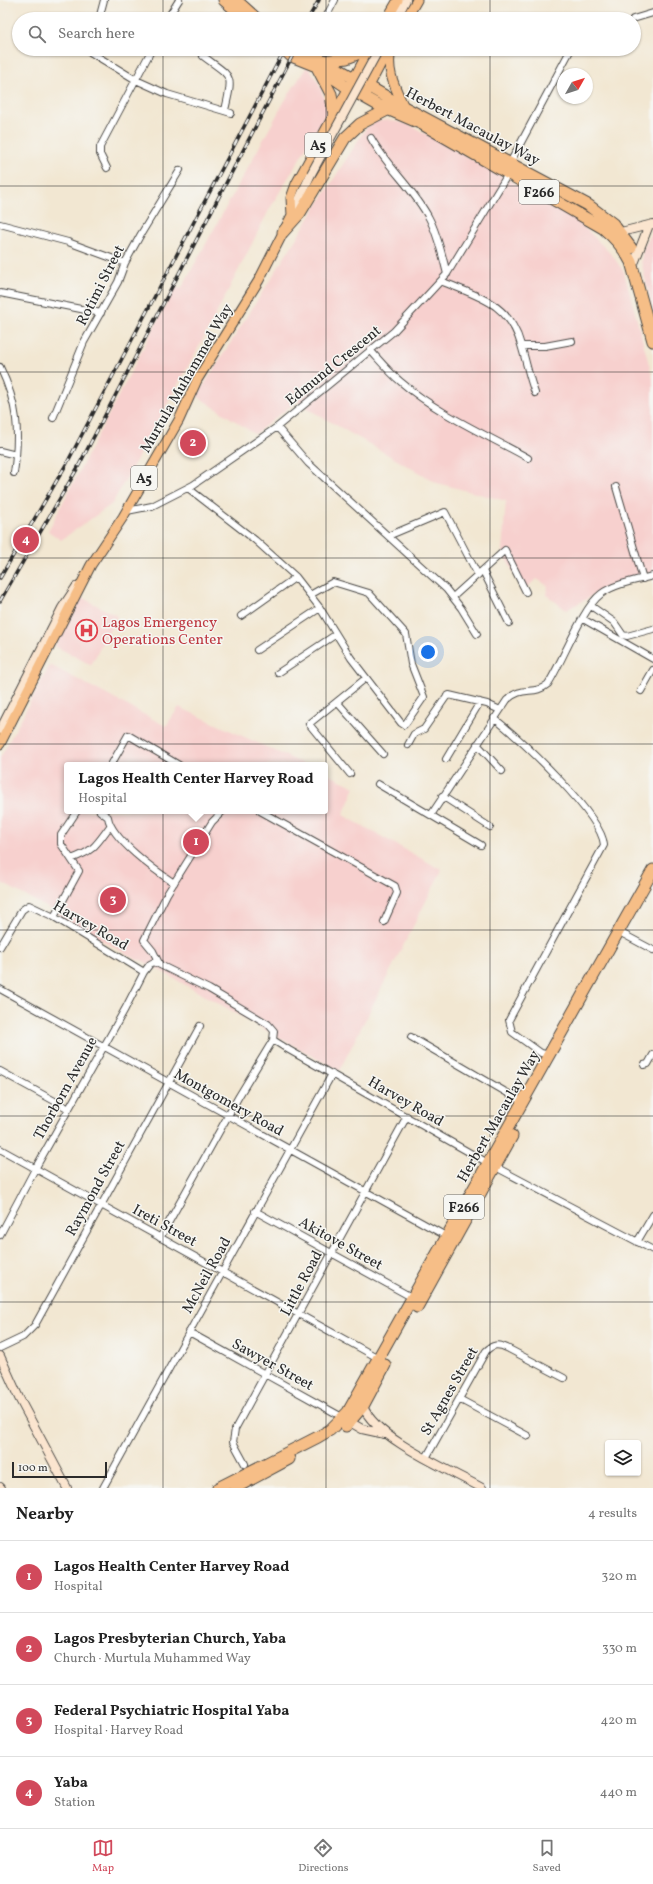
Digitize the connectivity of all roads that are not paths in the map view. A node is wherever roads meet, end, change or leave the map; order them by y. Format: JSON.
{"nodes":[{"id":1,"x":104,"y":0,"type":"edge"},
{"id":2,"x":179,"y":0,"type":"edge"},
{"id":3,"x":224,"y":0,"type":"edge"},
{"id":4,"x":236,"y":0,"type":"edge"},
{"id":5,"x":335,"y":0,"type":"edge"},
{"id":6,"x":398,"y":0,"type":"edge"},
{"id":7,"x":406,"y":0,"type":"edge"},
{"id":8,"x":416,"y":0,"type":"edge"},
{"id":9,"x":101,"y":12,"type":"edge"},
{"id":10,"x":171,"y":12,"type":"edge"},
{"id":11,"x":238,"y":12,"type":"edge"},
{"id":12,"x":249,"y":12,"type":"edge"},
{"id":13,"x":329,"y":12,"type":"edge"},
{"id":14,"x":391,"y":12,"type":"edge"},
{"id":15,"x":401,"y":12,"type":"edge"},
{"id":16,"x":405,"y":12,"type":"edge"},
{"id":17,"x":653,"y":13,"type":"edge"},
{"id":18,"x":641,"y":17,"type":"edge"},
{"id":19,"x":97,"y":56,"type":"edge"},
{"id":20,"x":148,"y":56,"type":"edge"},
{"id":21,"x":203,"y":56,"type":"dead end"},
{"id":22,"x":291,"y":56,"type":"edge"},
{"id":23,"x":314,"y":56,"type":"edge"},
{"id":24,"x":352,"y":56,"type":"edge"},
{"id":25,"x":366,"y":56,"type":"edge"},
{"id":26,"x":375,"y":56,"type":"edge"},
{"id":27,"x":386,"y":56,"type":"edge"},
{"id":28,"x":390,"y":56,"type":"edge"},
{"id":29,"x":567,"y":56,"type":"edge"},
{"id":30,"x":320,"y":63,"type":"junction"},
{"id":31,"x":354,"y":77,"type":"junction"},
{"id":32,"x":136,"y":80,"type":"junction"},
{"id":33,"x":368,"y":86,"type":"junction"},
{"id":34,"x":348,"y":88,"type":"junction"},
{"id":35,"x":364,"y":97,"type":"junction"},
{"id":36,"x":412,"y":108,"type":"junction"},
{"id":37,"x":389,"y":109,"type":"junction"},
{"id":38,"x":334,"y":116,"type":"junction"},
{"id":39,"x":371,"y":138,"type":"dead end"},
{"id":40,"x":510,"y":162,"type":"junction"},
{"id":41,"x":107,"y":168,"type":"dead end"},
{"id":42,"x":180,"y":170,"type":"dead end"},
{"id":43,"x":508,"y":174,"type":"junction"},
{"id":44,"x":292,"y":215,"type":"junction"},
{"id":45,"x":0,"y":224,"type":"edge"},
{"id":46,"x":651,"y":224,"type":"edge"},
{"id":47,"x":283,"y":232,"type":"junction"},
{"id":48,"x":621,"y":232,"type":"junction"},
{"id":49,"x":635,"y":261,"type":"junction"},
{"id":50,"x":125,"y":263,"type":"junction"},
{"id":51,"x":447,"y":274,"type":"junction"},
{"id":52,"x":441,"y":281,"type":"junction"},
{"id":53,"x":0,"y":293,"type":"edge"},
{"id":54,"x":101,"y":313,"type":"junction"},
{"id":55,"x":653,"y":325,"type":"edge"},
{"id":56,"x":653,"y":340,"type":"edge"},
{"id":57,"x":572,"y":341,"type":"dead end"},
{"id":58,"x":522,"y":346,"type":"junction"},
{"id":59,"x":371,"y":352,"type":"junction"},
{"id":60,"x":0,"y":367,"type":"edge"},
{"id":61,"x":535,"y":393,"type":"dead end"},
{"id":62,"x":53,"y":418,"type":"dead end"},
{"id":63,"x":277,"y":427,"type":"junction"},
{"id":64,"x":0,"y":451,"type":"edge"},
{"id":65,"x":16,"y":454,"type":"junction"},
{"id":66,"x":528,"y":458,"type":"dead end"},
{"id":67,"x":14,"y":473,"type":"dead end"},
{"id":68,"x":616,"y":487,"type":"dead end"},
{"id":69,"x":188,"y":488,"type":"junction"},
{"id":70,"x":123,"y":516,"type":"junction"},
{"id":71,"x":388,"y":536,"type":"junction"},
{"id":72,"x":91,"y":565,"type":"junction"},
{"id":73,"x":481,"y":573,"type":"junction"},
{"id":74,"x":653,"y":576,"type":"edge"},
{"id":75,"x":296,"y":577,"type":"junction"},
{"id":76,"x":643,"y":579,"type":"junction"},
{"id":77,"x":526,"y":592,"type":"dead end"},
{"id":78,"x":310,"y":595,"type":"junction"},
{"id":79,"x":453,"y":597,"type":"junction"},
{"id":80,"x":591,"y":606,"type":"junction"},
{"id":81,"x":320,"y":608,"type":"junction"},
{"id":82,"x":241,"y":616,"type":"dead end"},
{"id":83,"x":583,"y":619,"type":"junction"},
{"id":84,"x":509,"y":623,"type":"dead end"},
{"id":85,"x":653,"y":629,"type":"edge"},
{"id":86,"x":478,"y":634,"type":"dead end"},
{"id":87,"x":336,"y":635,"type":"junction"},
{"id":88,"x":257,"y":650,"type":"dead end"},
{"id":89,"x":653,"y":659,"type":"edge"},
{"id":90,"x":653,"y":670,"type":"edge"},
{"id":91,"x":278,"y":673,"type":"dead end"},
{"id":92,"x":366,"y":678,"type":"junction"},
{"id":93,"x":641,"y":691,"type":"dead end"},
{"id":94,"x":337,"y":702,"type":"junction"},
{"id":95,"x":480,"y":702,"type":"junction"},
{"id":96,"x":500,"y":710,"type":"junction"},
{"id":97,"x":494,"y":718,"type":"junction"},
{"id":98,"x":0,"y":730,"type":"edge"},
{"id":99,"x":0,"y":744,"type":"edge"},
{"id":100,"x":477,"y":744,"type":"junction"},
{"id":101,"x":408,"y":745,"type":"dead end"},
{"id":102,"x":383,"y":754,"type":"dead end"},
{"id":103,"x":446,"y":759,"type":"dead end"},
{"id":104,"x":113,"y":762,"type":"edge"},
{"id":105,"x":174,"y":762,"type":"edge"},
{"id":106,"x":502,"y":771,"type":"dead end"},
{"id":107,"x":350,"y":774,"type":"dead end"},
{"id":108,"x":378,"y":784,"type":"dead end"},
{"id":109,"x":442,"y":796,"type":"junction"},
{"id":110,"x":75,"y":814,"type":"edge"},
{"id":111,"x":104,"y":814,"type":"edge"},
{"id":112,"x":220,"y":814,"type":"edge"},
{"id":113,"x":265,"y":814,"type":"edge"},
{"id":114,"x":431,"y":816,"type":"junction"},
{"id":115,"x":110,"y":826,"type":"junction"},
{"id":116,"x":490,"y":827,"type":"dead end"},
{"id":117,"x":481,"y":845,"type":"dead end"},
{"id":118,"x":71,"y":859,"type":"junction"},
{"id":119,"x":653,"y":870,"type":"edge"},
{"id":120,"x":653,"y":881,"type":"edge"},
{"id":121,"x":174,"y":883,"type":"junction"},
{"id":122,"x":54,"y":918,"type":"junction"},
{"id":123,"x":384,"y":922,"type":"dead end"},
{"id":124,"x":623,"y":934,"type":"junction"},
{"id":125,"x":0,"y":947,"type":"edge"},
{"id":126,"x":653,"y":950,"type":"edge"},
{"id":127,"x":159,"y":963,"type":"junction"},
{"id":128,"x":144,"y":972,"type":"junction"},
{"id":129,"x":0,"y":989,"type":"edge"},
{"id":130,"x":200,"y":1026,"type":"dead end"},
{"id":131,"x":411,"y":1037,"type":"dead end"},
{"id":132,"x":273,"y":1040,"type":"junction"},
{"id":133,"x":104,"y":1046,"type":"junction"},
{"id":134,"x":653,"y":1054,"type":"edge"},
{"id":135,"x":550,"y":1055,"type":"junction"},
{"id":136,"x":644,"y":1065,"type":"dead end"},
{"id":137,"x":0,"y":1071,"type":"edge"},
{"id":138,"x":332,"y":1074,"type":"junction"},
{"id":139,"x":168,"y":1083,"type":"junction"},
{"id":140,"x":523,"y":1102,"type":"junction"},
{"id":141,"x":69,"y":1109,"type":"junction"},
{"id":142,"x":228,"y":1116,"type":"junction"},
{"id":143,"x":408,"y":1116,"type":"junction"},
{"id":144,"x":0,"y":1149,"type":"edge"},
{"id":145,"x":290,"y":1150,"type":"junction"},
{"id":146,"x":492,"y":1165,"type":"junction"},
{"id":147,"x":35,"y":1169,"type":"junction"},
{"id":148,"x":366,"y":1192,"type":"junction"},
{"id":149,"x":101,"y":1205,"type":"junction"},
{"id":150,"x":256,"y":1211,"type":"junction"},
{"id":151,"x":653,"y":1215,"type":"edge"},
{"id":152,"x":2,"y":1227,"type":"edge"},
{"id":153,"x":0,"y":1236,"type":"edge"},
{"id":154,"x":446,"y":1236,"type":"junction"},
{"id":155,"x":160,"y":1238,"type":"junction"},
{"id":156,"x":637,"y":1242,"type":"junction"},
{"id":157,"x":653,"y":1250,"type":"edge"},
{"id":158,"x":332,"y":1253,"type":"junction"},
{"id":159,"x":222,"y":1272,"type":"junction"},
{"id":160,"x":413,"y":1298,"type":"junction"},
{"id":161,"x":299,"y":1316,"type":"junction"},
{"id":162,"x":189,"y":1332,"type":"junction"},
{"id":163,"x":0,"y":1348,"type":"edge"},
{"id":164,"x":0,"y":1356,"type":"edge"},
{"id":165,"x":380,"y":1359,"type":"junction"},
{"id":166,"x":266,"y":1375,"type":"junction"},
{"id":167,"x":564,"y":1378,"type":"dead end"},
{"id":168,"x":458,"y":1399,"type":"junction"},
{"id":169,"x":363,"y":1406,"type":"junction"},
{"id":170,"x":347,"y":1420,"type":"junction"},
{"id":171,"x":387,"y":1435,"type":"junction"},
{"id":172,"x":528,"y":1436,"type":"dead end"},
{"id":173,"x":426,"y":1458,"type":"junction"},
{"id":174,"x":245,"y":1464,"type":"dead end"},
{"id":175,"x":67,"y":1488,"type":"edge"},
{"id":176,"x":103,"y":1488,"type":"edge"},
{"id":177,"x":218,"y":1488,"type":"edge"},
{"id":178,"x":235,"y":1488,"type":"edge"},
{"id":179,"x":482,"y":1488,"type":"edge"}],
"edges":[{"from":1,"to":9,"type":"street"},
{"from":2,"to":10,"type":"street"},
{"from":3,"to":11,"type":"highway"},
{"from":4,"to":12,"type":"highway"},
{"from":5,"to":13,"type":"street"},
{"from":6,"to":14,"type":"main road"},
{"from":7,"to":15,"type":"street"},
{"from":8,"to":16,"type":"main road"},
{"from":17,"to":18,"type":"street"},
{"from":19,"to":32,"type":"street"},
{"from":20,"to":32,"type":"street"},
{"from":21,"to":32,"type":"street"},
{"from":22,"to":30,"type":"highway"},
{"from":23,"to":30,"type":"highway"},
{"from":24,"to":30,"type":"highway"},
{"from":25,"to":31,"type":"main road"},
{"from":26,"to":44,"type":"street","bridge":true},
{"from":27,"to":33,"type":"main road"},
{"from":28,"to":36,"type":"main road"},
{"from":29,"to":40,"type":"street"},
{"from":30,"to":31,"type":"highway","name":"Herbert Macaulay Way"},
{"from":30,"to":34,"type":"highway","name":"Herbert Macaulay Way"},
{"from":30,"to":38,"type":"highway"},
{"from":31,"to":33,"type":"highway","name":"Herbert Macaulay Way"},
{"from":31,"to":34,"type":"main road","number":"A5"},
{"from":32,"to":41,"type":"street"},
{"from":33,"to":35,"type":"main road"},
{"from":33,"to":36,"type":"highway","name":"Herbert Macaulay Way","number":"F266"},
{"from":34,"to":35,"type":"highway","name":"Herbert Macaulay Way"},
{"from":34,"to":38,"type":"main road","number":"A5"},
{"from":35,"to":37,"type":"highway","name":"Herbert Macaulay Way","number":"F266"},
{"from":36,"to":40,"type":"highway","name":"Herbert Macaulay Way","number":"F266"},
{"from":37,"to":43,"type":"highway","name":"Herbert Macaulay Way","number":"F266"},
{"from":37,"to":47,"type":"highway"},
{"from":38,"to":44,"type":"main road","number":"A5"},
{"from":39,"to":51,"type":"street"},
{"from":40,"to":48,"type":"highway","name":"Herbert Macaulay Way","number":"F266"},
{"from":42,"to":50,"type":"street","name":"Rotimi Street"},
{"from":43,"to":51,"type":"street","name":"Edmund Crescent"},
{"from":43,"to":56,"type":"highway","name":"Herbert Macaulay Way","number":"F266"},
{"from":44,"to":47,"type":"main road","name":"Murtula Muhammed Way","number":"A5"},
{"from":45,"to":50,"type":"street"},
{"from":46,"to":48,"type":"street"},
{"from":46,"to":49,"type":"street"},
{"from":47,"to":70,"type":"main road","name":"Murtula Muhammed Way","number":"A5"},
{"from":48,"to":49,"type":"highway","name":"Herbert Macaulay Way","number":"F266"},
{"from":49,"to":55,"type":"highway","name":"Herbert Macaulay Way","number":"F266"},
{"from":50,"to":54,"type":"street","name":"Rotimi Street"},
{"from":51,"to":52,"type":"street","name":"Edmund Crescent"},
{"from":52,"to":58,"type":"street"},
{"from":52,"to":59,"type":"street","name":"Edmund Crescent"},
{"from":53,"to":54,"type":"street"},
{"from":54,"to":62,"type":"street","name":"Rotimi Street"},
{"from":57,"to":58,"type":"street"},
{"from":58,"to":61,"type":"street"},
{"from":59,"to":63,"type":"street","name":"Edmund Crescent"},
{"from":59,"to":66,"type":"street"},
{"from":60,"to":65,"type":"street"},
{"from":63,"to":69,"type":"street","name":"Edmund Crescent"},
{"from":63,"to":71,"type":"street"},
{"from":64,"to":65,"type":"street"},
{"from":65,"to":67,"type":"street"},
{"from":68,"to":76,"type":"street"},
{"from":69,"to":70,"type":"street","name":"Edmund Crescent"},
{"from":69,"to":75,"type":"street"},
{"from":70,"to":72,"type":"main road","name":"Murtula Muhammed Way","number":"A5"},
{"from":71,"to":73,"type":"street"},
{"from":71,"to":79,"type":"street"},
{"from":72,"to":98,"type":"street"},
{"from":72,"to":99,"type":"main road","name":"Murtula Muhammed Way","number":"A5"},
{"from":73,"to":77,"type":"street"},
{"from":73,"to":79,"type":"street"},
{"from":73,"to":84,"type":"street"},
{"from":74,"to":76,"type":"street"},
{"from":75,"to":78,"type":"street"},
{"from":75,"to":82,"type":"street"},
{"from":76,"to":80,"type":"street"},
{"from":78,"to":81,"type":"street"},
{"from":78,"to":92,"type":"street"},
{"from":79,"to":86,"type":"street"},
{"from":80,"to":83,"type":"street"},
{"from":80,"to":85,"type":"street"},
{"from":81,"to":87,"type":"street"},
{"from":81,"to":88,"type":"street"},
{"from":83,"to":89,"type":"street"},
{"from":83,"to":96,"type":"street"},
{"from":87,"to":91,"type":"street"},
{"from":87,"to":92,"type":"street"},
{"from":90,"to":93,"type":"street"},
{"from":92,"to":94,"type":"street"},
{"from":94,"to":102,"type":"street"},
{"from":94,"to":107,"type":"street"},
{"from":95,"to":96,"type":"street"},
{"from":95,"to":101,"type":"street"},
{"from":95,"to":103,"type":"street"},
{"from":96,"to":97,"type":"street"},
{"from":97,"to":100,"type":"street"},
{"from":97,"to":135,"type":"street"},
{"from":100,"to":106,"type":"street"},
{"from":100,"to":109,"type":"street"},
{"from":104,"to":105,"type":"street"},
{"from":108,"to":114,"type":"street"},
{"from":109,"to":114,"type":"street"},
{"from":109,"to":116,"type":"street"},
{"from":110,"to":118,"type":"street"},
{"from":111,"to":115,"type":"street"},
{"from":112,"to":121,"type":"street"},
{"from":113,"to":123,"type":"street"},
{"from":114,"to":117,"type":"street"},
{"from":115,"to":118,"type":"street"},
{"from":115,"to":121,"type":"street"},
{"from":118,"to":122,"type":"street"},
{"from":119,"to":135,"type":"highway","name":"Herbert Macaulay Way","number":"F266"},
{"from":120,"to":124,"type":"highway","name":"Herbert Macaulay Way","number":"F266"},
{"from":121,"to":127,"type":"street"},
{"from":122,"to":125,"type":"street","name":"Harvey Road"},
{"from":122,"to":128,"type":"street","name":"Harvey Road"},
{"from":124,"to":126,"type":"street"},
{"from":124,"to":146,"type":"highway","name":"Herbert Macaulay Way","number":"F266"},
{"from":127,"to":128,"type":"street"},
{"from":127,"to":132,"type":"street"},
{"from":128,"to":133,"type":"street","name":"Thorborn Avenue"},
{"from":129,"to":133,"type":"street","name":"Montgomery Road"},
{"from":130,"to":139,"type":"street","name":"Raymond Street"},
{"from":131,"to":140,"type":"street"},
{"from":132,"to":138,"type":"street","name":"Harvey Road"},
{"from":132,"to":142,"type":"street"},
{"from":133,"to":139,"type":"street","name":"Montgomery Road"},
{"from":133,"to":141,"type":"street","name":"Thorborn Avenue"},
{"from":134,"to":136,"type":"street"},
{"from":135,"to":140,"type":"highway","name":"Herbert Macaulay Way","number":"F266"},
{"from":137,"to":141,"type":"street"},
{"from":138,"to":143,"type":"street","name":"Harvey Road"},
{"from":138,"to":145,"type":"street","name":"McNeil Road"},
{"from":139,"to":142,"type":"street","name":"Montgomery Road"},
{"from":139,"to":149,"type":"street","name":"Raymond Street"},
{"from":140,"to":146,"type":"highway","name":"Herbert Macaulay Way","number":"F266"},
{"from":141,"to":147,"type":"street","name":"Thorborn Avenue"},
{"from":142,"to":145,"type":"street","name":"Montgomery Road"},
{"from":142,"to":155,"type":"street"},
{"from":143,"to":146,"type":"street","name":"Harvey Road"},
{"from":143,"to":148,"type":"street","name":"Little Road"},
{"from":144,"to":147,"type":"street","name":"Ireti Street"},
{"from":145,"to":148,"type":"street","name":"Montgomery Road"},
{"from":145,"to":150,"type":"street","name":"McNeil Road"},
{"from":146,"to":154,"type":"highway","name":"Herbert Macaulay Way","number":"F266"},
{"from":146,"to":156,"type":"street","name":"Harvey Road"},
{"from":146,"to":169,"type":"highway","name":"Herbert Macaulay Way","number":"F266"},
{"from":147,"to":149,"type":"street","name":"Ireti Street"},
{"from":147,"to":152,"type":"street","name":"Thorborn Avenue"},
{"from":148,"to":154,"type":"street","name":"Montgomery Road"},
{"from":148,"to":158,"type":"street","name":"Little Road"},
{"from":149,"to":155,"type":"street","name":"Ireti Street"},
{"from":149,"to":163,"type":"street","name":"Raymond Street"},
{"from":150,"to":158,"type":"street","name":"Akitove Street"},
{"from":150,"to":159,"type":"street","name":"McNeil Road"},
{"from":151,"to":156,"type":"street"},
{"from":152,"to":153,"type":"street","name":"Thorborn Avenue"},
{"from":154,"to":160,"type":"highway","name":"Herbert Macaulay Way","number":"F266"},
{"from":155,"to":159,"type":"street","name":"Ireti Street"},
{"from":156,"to":157,"type":"street","name":"Harvey Road"},
{"from":158,"to":160,"type":"street","name":"Akitove Street"},
{"from":158,"to":161,"type":"street","name":"Little Road"},
{"from":159,"to":161,"type":"street","name":"Ireti Street"},
{"from":159,"to":162,"type":"street","name":"McNeil Road"},
{"from":160,"to":165,"type":"highway","name":"Herbert Macaulay Way","number":"F266"},
{"from":161,"to":165,"type":"street","name":"Ireti Street"},
{"from":161,"to":166,"type":"street","name":"Little Road"},
{"from":162,"to":166,"type":"street","name":"Sawyer Street"},
{"from":162,"to":176,"type":"street","name":"McNeil Road"},
{"from":164,"to":175,"type":"street"},
{"from":165,"to":170,"type":"highway","name":"Herbert Macaulay Way","number":"F266"},
{"from":166,"to":170,"type":"street","name":"Sawyer Street"},
{"from":166,"to":174,"type":"street","name":"Little Road"},
{"from":167,"to":168,"type":"street","name":"St Agnes Street"},
{"from":168,"to":172,"type":"street"},
{"from":168,"to":173,"type":"street","name":"St Agnes Street"},
{"from":169,"to":170,"type":"highway","name":"Herbert Macaulay Way","number":"F266"},
{"from":169,"to":171,"type":"street"},
{"from":170,"to":171,"type":"street"},
{"from":170,"to":177,"type":"highway","name":"Herbert Macaulay Way","number":"F266"},
{"from":170,"to":178,"type":"highway","name":"Herbert Macaulay Way","number":"F266"},
{"from":171,"to":173,"type":"street"},
{"from":173,"to":179,"type":"street"}]}
